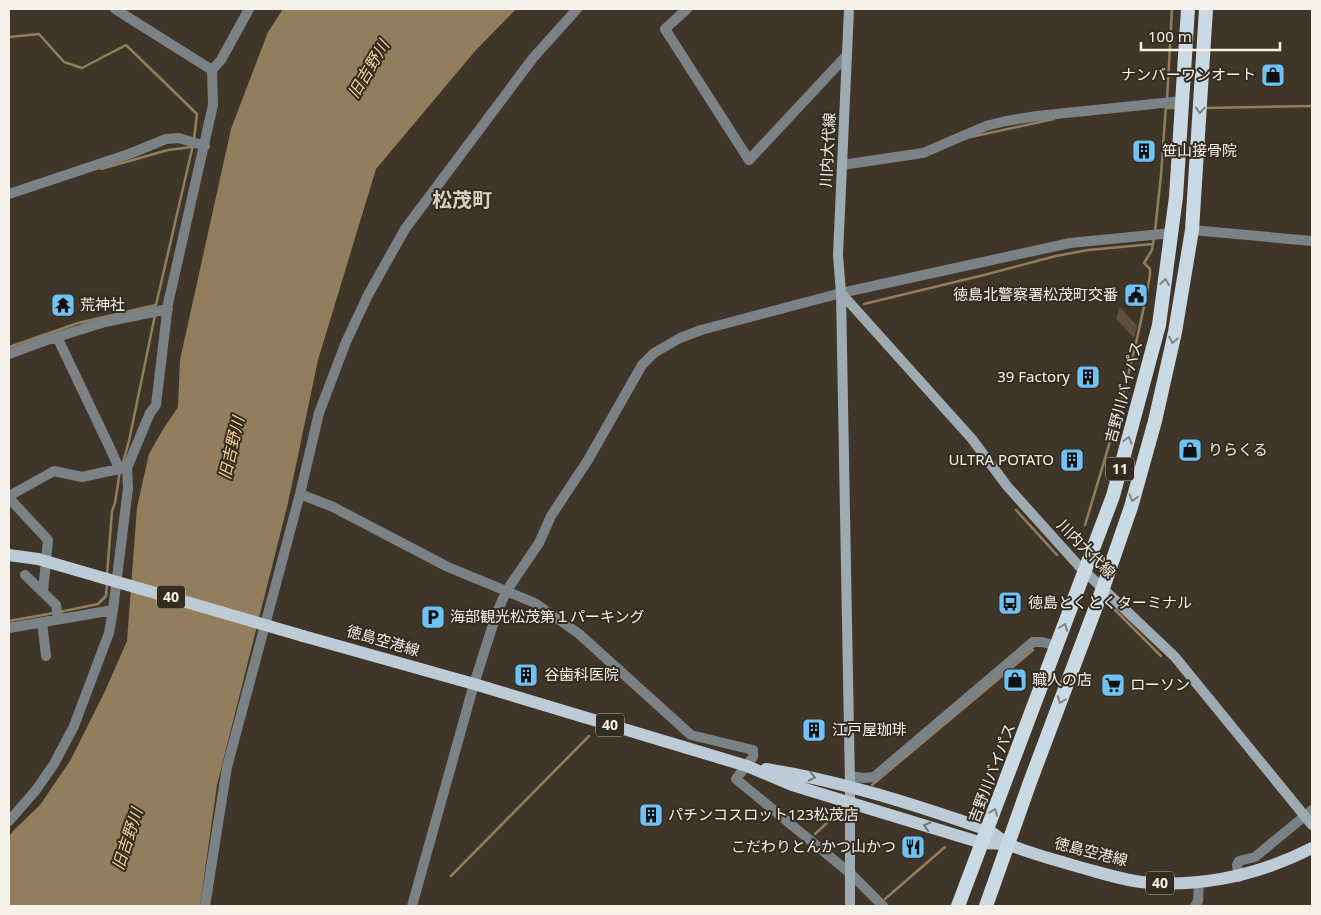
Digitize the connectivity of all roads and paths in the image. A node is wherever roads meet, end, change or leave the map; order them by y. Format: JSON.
{"nodes":[{"id":1,"x":115,"y":9,"type":"edge"},
{"id":2,"x":249,"y":9,"type":"edge"},
{"id":3,"x":577,"y":9,"type":"edge"},
{"id":4,"x":686,"y":9,"type":"edge"},
{"id":5,"x":849,"y":9,"type":"edge"},
{"id":6,"x":1188,"y":9,"type":"edge"},
{"id":7,"x":1206,"y":9,"type":"edge"},
{"id":8,"x":847,"y":55,"type":"junction"},
{"id":9,"x":212,"y":70,"type":"junction"},
{"id":10,"x":1182,"y":101,"type":"junction"},
{"id":11,"x":205,"y":146,"type":"junction"},
{"id":12,"x":842,"y":165,"type":"junction"},
{"id":13,"x":9,"y":194,"type":"edge"},
{"id":14,"x":1192,"y":230,"type":"junction"},
{"id":15,"x":1172,"y":233,"type":"junction"},
{"id":16,"x":1312,"y":241,"type":"edge"},
{"id":17,"x":841,"y":293,"type":"junction"},
{"id":18,"x":168,"y":309,"type":"junction"},
{"id":19,"x":57,"y":337,"type":"junction"},
{"id":20,"x":9,"y":354,"type":"edge"},
{"id":21,"x":122,"y":469,"type":"junction"},
{"id":22,"x":300,"y":494,"type":"junction"},
{"id":23,"x":9,"y":497,"type":"edge"},
{"id":24,"x":9,"y":554,"type":"edge"},
{"id":25,"x":1085,"y":572,"type":"junction"},
{"id":26,"x":25,"y":575,"type":"dead end"},
{"id":27,"x":1103,"y":588,"type":"junction"},
{"id":28,"x":507,"y":590,"type":"junction"},
{"id":29,"x":43,"y":592,"type":"junction"},
{"id":30,"x":114,"y":610,"type":"junction"},
{"id":31,"x":57,"y":614,"type":"junction"},
{"id":32,"x":42,"y":622,"type":"junction"},
{"id":33,"x":9,"y":628,"type":"edge"},
{"id":34,"x":1057,"y":646,"type":"junction"},
{"id":35,"x":46,"y":656,"type":"dead end"},
{"id":36,"x":474,"y":684,"type":"junction"},
{"id":37,"x":747,"y":766,"type":"junction"},
{"id":38,"x":850,"y":781,"type":"junction"},
{"id":39,"x":850,"y":802,"type":"junction"},
{"id":40,"x":1309,"y":813,"type":"edge"},
{"id":41,"x":9,"y":821,"type":"edge"},
{"id":42,"x":1312,"y":825,"type":"edge"},
{"id":43,"x":988,"y":830,"type":"junction"},
{"id":44,"x":982,"y":844,"type":"junction"},
{"id":45,"x":1008,"y":844,"type":"junction"},
{"id":46,"x":1312,"y":848,"type":"edge"},
{"id":47,"x":851,"y":874,"type":"junction"},
{"id":48,"x":1238,"y":876,"type":"junction"},
{"id":49,"x":1199,"y":883,"type":"junction"},
{"id":50,"x":205,"y":906,"type":"edge"},
{"id":51,"x":412,"y":906,"type":"edge"},
{"id":52,"x":850,"y":906,"type":"edge"},
{"id":53,"x":883,"y":906,"type":"edge"},
{"id":54,"x":958,"y":906,"type":"edge"},
{"id":55,"x":986,"y":906,"type":"edge"},
{"id":56,"x":1195,"y":906,"type":"edge"}],
"edges":[{"from":1,"to":9,"type":"street"},
{"from":2,"to":9,"type":"street"},
{"from":3,"to":22,"type":"street"},
{"from":4,"to":8,"type":"street"},
{"from":5,"to":8,"type":"main road","name":"川内大代線"},
{"from":6,"to":10,"type":"highway","name":"吉野川バイパス","number":"11"},
{"from":7,"to":14,"type":"highway","number":"11","one_way":true},
{"from":8,"to":12,"type":"main road","name":"川内大代線"},
{"from":9,"to":11,"type":"street"},
{"from":10,"to":12,"type":"street"},
{"from":10,"to":15,"type":"highway","name":"吉野川バイパス","number":"11"},
{"from":11,"to":13,"type":"street"},
{"from":11,"to":18,"type":"street"},
{"from":12,"to":17,"type":"main road","name":"川内大代線"},
{"from":14,"to":16,"type":"street"},
{"from":14,"to":27,"type":"highway","number":"11","one_way":true},
{"from":15,"to":17,"type":"street"},
{"from":25,"to":15,"type":"highway","name":"吉野川バイパス","number":"11","one_way":true},
{"from":17,"to":25,"type":"main road","name":"川内大代線"},
{"from":17,"to":28,"type":"street"},
{"from":17,"to":38,"type":"main road","name":"川内大代線"},
{"from":18,"to":19,"type":"street"},
{"from":18,"to":21,"type":"street"},
{"from":19,"to":20,"type":"street"},
{"from":19,"to":21,"type":"street"},
{"from":21,"to":23,"type":"street"},
{"from":21,"to":30,"type":"street"},
{"from":22,"to":28,"type":"street"},
{"from":22,"to":50,"type":"street"},
{"from":23,"to":29,"type":"street"},
{"from":24,"to":36,"type":"main road","name":"徳島空港線","number":"40","bridge":true},
{"from":25,"to":27,"type":"main road","name":"川内大代線"},
{"from":34,"to":25,"type":"highway","name":"吉野川バイパス","number":"11","one_way":true},
{"from":26,"to":29,"type":"street"},
{"from":27,"to":40,"type":"main road","name":"川内大代線"},
{"from":27,"to":45,"type":"highway","number":"11","one_way":true},
{"from":28,"to":36,"type":"street"},
{"from":28,"to":37,"type":"street"},
{"from":29,"to":31,"type":"street"},
{"from":30,"to":31,"type":"street"},
{"from":30,"to":41,"type":"street"},
{"from":31,"to":32,"type":"street"},
{"from":32,"to":33,"type":"street"},
{"from":32,"to":35,"type":"street"},
{"from":34,"to":38,"type":"street"},
{"from":43,"to":34,"type":"highway","name":"吉野川バイパス","number":"11","one_way":true},
{"from":36,"to":37,"type":"main road","name":"徳島空港線","number":"40"},
{"from":36,"to":51,"type":"street"},
{"from":37,"to":38,"type":"main road","name":"徳島空港線","number":"40","one_way":true},
{"from":37,"to":39,"type":"main road","name":"徳島空港線","number":"40"},
{"from":37,"to":47,"type":"street"},
{"from":38,"to":39,"type":"main road","name":"川内大代線"},
{"from":38,"to":43,"type":"main road","name":"徳島空港線","number":"40"},
{"from":44,"to":39,"type":"main road","name":"徳島空港線","number":"40","one_way":true},
{"from":39,"to":47,"type":"main road","name":"川内大代線"},
{"from":40,"to":42,"type":"main road","name":"川内大代線"},
{"from":40,"to":48,"type":"street"},
{"from":43,"to":44,"type":"highway","name":"吉野川バイパス","number":"11"},
{"from":43,"to":45,"type":"main road","name":"徳島空港線","number":"40"},
{"from":44,"to":45,"type":"main road","name":"徳島空港線","number":"40"},
{"from":44,"to":54,"type":"highway","name":"吉野川バイパス","number":"11"},
{"from":45,"to":49,"type":"main road","name":"徳島空港線","number":"40"},
{"from":45,"to":55,"type":"highway","number":"11"},
{"from":46,"to":48,"type":"main road","name":"徳島空港線","number":"40"},
{"from":47,"to":52,"type":"main road","name":"川内大代線"},
{"from":47,"to":53,"type":"street"},
{"from":48,"to":49,"type":"main road","name":"徳島空港線","number":"40"},
{"from":49,"to":56,"type":"street"}]}
